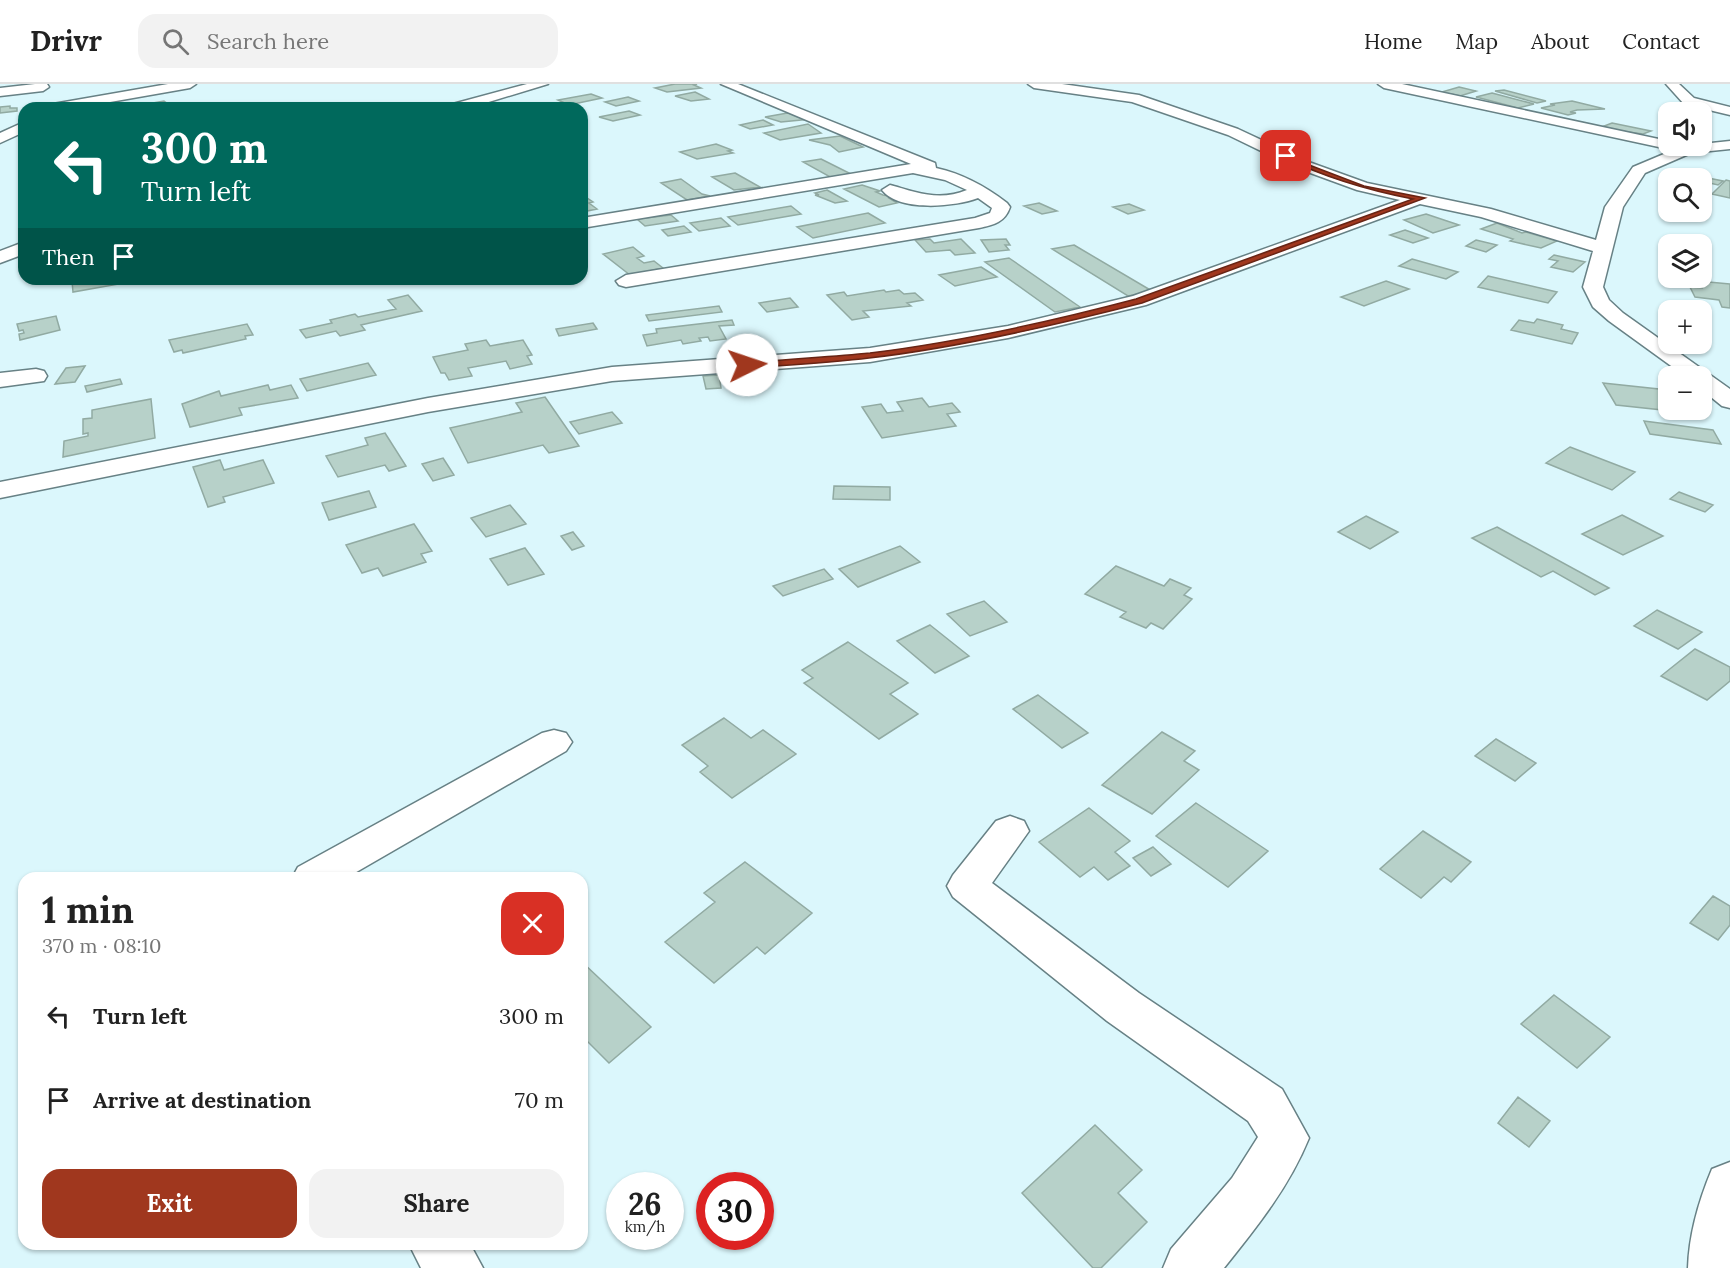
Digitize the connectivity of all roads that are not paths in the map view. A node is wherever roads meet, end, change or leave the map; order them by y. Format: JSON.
{"nodes":[{"id":1,"x":190,"y":84,"type":"edge"},
{"id":2,"x":542,"y":84,"type":"edge"},
{"id":3,"x":727,"y":84,"type":"edge"},
{"id":4,"x":1034,"y":84,"type":"edge"},
{"id":5,"x":1384,"y":84,"type":"edge"},
{"id":6,"x":1672,"y":84,"type":"edge"},
{"id":7,"x":43,"y":85,"type":"edge"},
{"id":8,"x":0,"y":92,"type":"edge"},
{"id":9,"x":42,"y":102,"type":"edge"},
{"id":10,"x":87,"y":102,"type":"edge"},
{"id":11,"x":476,"y":102,"type":"edge"},
{"id":12,"x":1730,"y":111,"type":"edge"},
{"id":13,"x":18,"y":129,"type":"edge"},
{"id":14,"x":0,"y":139,"type":"edge"},
{"id":15,"x":1658,"y":143,"type":"edge"},
{"id":16,"x":1730,"y":145,"type":"edge"},
{"id":17,"x":1712,"y":146,"type":"edge"},
{"id":18,"x":1661,"y":156,"type":"edge"},
{"id":19,"x":914,"y":169,"type":"junction"},
{"id":20,"x":890,"y":190,"type":"dead end"},
{"id":21,"x":980,"y":190,"type":"junction"},
{"id":22,"x":1421,"y":198,"type":"junction"},
{"id":23,"x":588,"y":222,"type":"edge"},
{"id":24,"x":1602,"y":248,"type":"junction"},
{"id":25,"x":18,"y":250,"type":"edge"},
{"id":26,"x":0,"y":257,"type":"edge"},
{"id":27,"x":626,"y":280,"type":"dead end"},
{"id":28,"x":1685,"y":366,"type":"edge"},
{"id":29,"x":36,"y":376,"type":"dead end"},
{"id":30,"x":0,"y":380,"type":"edge"},
{"id":31,"x":1712,"y":387,"type":"edge"},
{"id":32,"x":1730,"y":401,"type":"edge"},
{"id":33,"x":0,"y":490,"type":"edge"},
{"id":34,"x":554,"y":742,"type":"dead end"},
{"id":35,"x":1010,"y":831,"type":"dead end"},
{"id":36,"x":323,"y":872,"type":"edge"},
{"id":37,"x":1730,"y":1187,"type":"edge"},
{"id":38,"x":440,"y":1250,"type":"edge"},
{"id":39,"x":456,"y":1268,"type":"edge"},
{"id":40,"x":1190,"y":1268,"type":"edge"},
{"id":41,"x":1715,"y":1268,"type":"edge"}],
"edges":[{"from":1,"to":10,"type":"street"},
{"from":2,"to":11,"type":"street"},
{"from":3,"to":19,"type":"street"},
{"from":4,"to":22,"type":"street"},
{"from":5,"to":15,"type":"street"},
{"from":6,"to":12,"type":"street"},
{"from":7,"to":8,"type":"street"},
{"from":7,"to":9,"type":"street"},
{"from":13,"to":14,"type":"street"},
{"from":16,"to":17,"type":"street"},
{"from":18,"to":24,"type":"street"},
{"from":19,"to":21,"type":"street"},
{"from":19,"to":23,"type":"street"},
{"from":20,"to":21,"type":"street"},
{"from":21,"to":27,"type":"street"},
{"from":22,"to":24,"type":"street"},
{"from":22,"to":33,"type":"street"},
{"from":24,"to":28,"type":"street"},
{"from":25,"to":26,"type":"street"},
{"from":29,"to":30,"type":"street"},
{"from":31,"to":32,"type":"street"},
{"from":34,"to":36,"type":"street"},
{"from":35,"to":40,"type":"street"},
{"from":37,"to":41,"type":"street"},
{"from":38,"to":39,"type":"street"}]}
